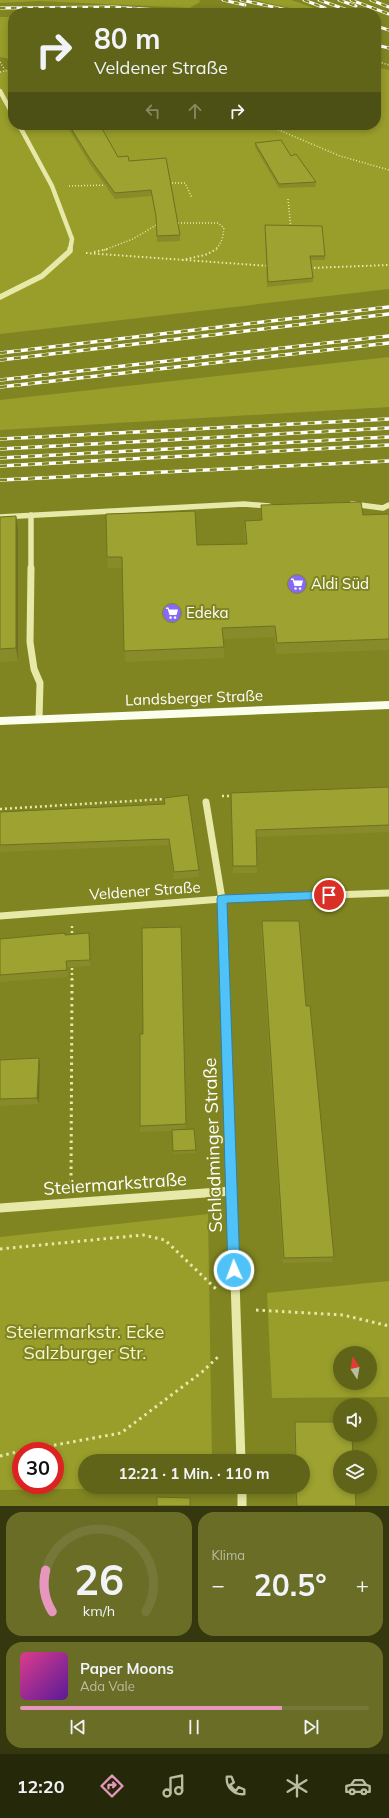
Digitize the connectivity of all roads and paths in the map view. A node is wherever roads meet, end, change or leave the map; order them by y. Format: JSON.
{"nodes":[{"id":1,"x":0,"y":62,"type":"edge"},
{"id":2,"x":8,"y":70,"type":"edge"},
{"id":3,"x":5,"y":71,"type":"junction"},
{"id":4,"x":0,"y":72,"type":"edge"},
{"id":5,"x":0,"y":91,"type":"edge"},
{"id":6,"x":8,"y":105,"type":"edge"},
{"id":7,"x":22,"y":130,"type":"edge"},
{"id":8,"x":279,"y":130,"type":"edge"},
{"id":9,"x":389,"y":170,"type":"edge"},
{"id":10,"x":162,"y":183,"type":"edge"},
{"id":11,"x":109,"y":185,"type":"edge"},
{"id":12,"x":52,"y":186,"type":"junction"},
{"id":13,"x":192,"y":198,"type":"dead end"},
{"id":14,"x":288,"y":199,"type":"dead end"},
{"id":15,"x":173,"y":223,"type":"edge"},
{"id":16,"x":159,"y":224,"type":"edge"},
{"id":17,"x":292,"y":236,"type":"edge"},
{"id":18,"x":70,"y":251,"type":"junction"},
{"id":19,"x":90,"y":253,"type":"junction"},
{"id":20,"x":180,"y":260,"type":"junction"},
{"id":21,"x":389,"y":265,"type":"edge"},
{"id":22,"x":271,"y":266,"type":"edge"},
{"id":23,"x":302,"y":268,"type":"edge"},
{"id":24,"x":0,"y":297,"type":"edge"},
{"id":25,"x":347,"y":504,"type":"edge"},
{"id":26,"x":389,"y":505,"type":"edge"},
{"id":27,"x":273,"y":506,"type":"edge"},
{"id":28,"x":31,"y":515,"type":"junction"},
{"id":29,"x":0,"y":517,"type":"edge"},
{"id":30,"x":389,"y":705,"type":"edge"},
{"id":31,"x":39,"y":719,"type":"junction"},
{"id":32,"x":0,"y":721,"type":"edge"},
{"id":33,"x":221,"y":796,"type":"dead end"},
{"id":34,"x":237,"y":796,"type":"edge"},
{"id":35,"x":166,"y":799,"type":"edge"},
{"id":36,"x":206,"y":802,"type":"dead end"},
{"id":37,"x":0,"y":809,"type":"edge"},
{"id":38,"x":389,"y":893,"type":"edge"},
{"id":39,"x":222,"y":899,"type":"junction"},
{"id":40,"x":72,"y":910,"type":"junction"},
{"id":41,"x":0,"y":916,"type":"edge"},
{"id":42,"x":72,"y":938,"type":"edge"},
{"id":43,"x":72,"y":962,"type":"edge"},
{"id":44,"x":71,"y":1182,"type":"dead end"},
{"id":45,"x":232,"y":1191,"type":"junction"},
{"id":46,"x":0,"y":1208,"type":"edge"},
{"id":47,"x":0,"y":1249,"type":"edge"},
{"id":48,"x":217,"y":1290,"type":"dead end"},
{"id":49,"x":256,"y":1310,"type":"dead end"},
{"id":50,"x":389,"y":1326,"type":"edge"},
{"id":51,"x":219,"y":1356,"type":"dead end"},
{"id":52,"x":64,"y":1443,"type":"edge"},
{"id":53,"x":12,"y":1453,"type":"edge"},
{"id":54,"x":241,"y":1454,"type":"edge"},
{"id":55,"x":0,"y":1456,"type":"edge"},
{"id":56,"x":242,"y":1494,"type":"edge"},
{"id":57,"x":242,"y":1506,"type":"edge"}],
"edges":[{"from":1,"to":3,"type":"path"},
{"from":2,"to":3,"type":"path"},
{"from":3,"to":4,"type":"path"},
{"from":5,"to":6,"type":"street"},
{"from":7,"to":12,"type":"street"},
{"from":8,"to":9,"type":"path"},
{"from":10,"to":13,"type":"path"},
{"from":11,"to":12,"type":"path"},
{"from":12,"to":18,"type":"street"},
{"from":14,"to":17,"type":"path"},
{"from":15,"to":20,"type":"path"},
{"from":16,"to":19,"type":"path"},
{"from":18,"to":19,"type":"path"},
{"from":18,"to":24,"type":"street"},
{"from":19,"to":20,"type":"path"},
{"from":20,"to":22,"type":"path"},
{"from":21,"to":23,"type":"path"},
{"from":25,"to":26,"type":"street"},
{"from":27,"to":28,"type":"street"},
{"from":28,"to":29,"type":"street"},
{"from":28,"to":31,"type":"street"},
{"from":30,"to":31,"type":"main road","name":"Landsberger Straße"},
{"from":31,"to":32,"type":"main road","name":"Landsberger Straße"},
{"from":33,"to":34,"type":"path"},
{"from":35,"to":37,"type":"path"},
{"from":36,"to":39,"type":"street","name":"Schladminger Straße"},
{"from":38,"to":39,"type":"street","name":"Veldener Straße"},
{"from":39,"to":40,"type":"street","name":"Veldener Straße"},
{"from":39,"to":45,"type":"street","name":"Schladminger Straße"},
{"from":40,"to":41,"type":"street","name":"Veldener Straße"},
{"from":40,"to":42,"type":"path"},
{"from":43,"to":44,"type":"path"},
{"from":45,"to":46,"type":"street","name":"Steiermarkstraße"},
{"from":45,"to":54,"type":"street","name":"Schladminger Straße"},
{"from":47,"to":48,"type":"path"},
{"from":49,"to":50,"type":"path"},
{"from":51,"to":52,"type":"path"},
{"from":53,"to":55,"type":"path"},
{"from":56,"to":57,"type":"street"}]}
